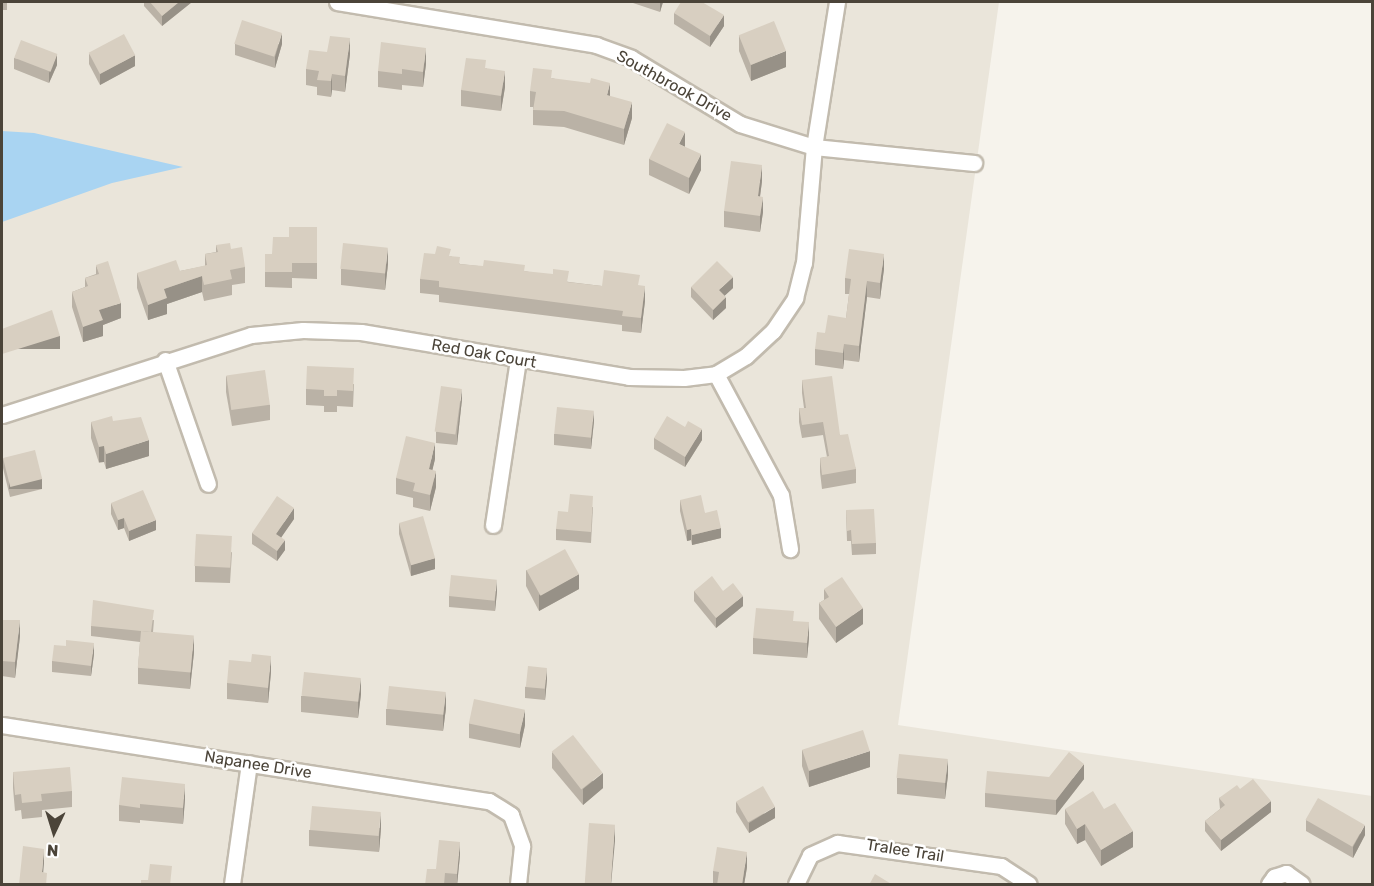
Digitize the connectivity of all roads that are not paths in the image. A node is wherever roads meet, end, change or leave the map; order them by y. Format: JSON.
{"nodes":[{"id":1,"x":337,"y":2,"type":"edge"},
{"id":2,"x":837,"y":2,"type":"edge"},
{"id":3,"x":814,"y":147,"type":"junction"},
{"id":4,"x":974,"y":163,"type":"dead end"},
{"id":5,"x":165,"y":360,"type":"junction"},
{"id":6,"x":518,"y":360,"type":"junction"},
{"id":7,"x":716,"y":374,"type":"junction"},
{"id":8,"x":2,"y":415,"type":"edge"},
{"id":9,"x":208,"y":484,"type":"dead end"},
{"id":10,"x":493,"y":525,"type":"dead end"},
{"id":11,"x":790,"y":549,"type":"dead end"},
{"id":12,"x":2,"y":725,"type":"edge"},
{"id":13,"x":249,"y":763,"type":"junction"},
{"id":14,"x":232,"y":885,"type":"edge"},
{"id":15,"x":518,"y":885,"type":"edge"},
{"id":16,"x":796,"y":885,"type":"edge"},
{"id":17,"x":1029,"y":885,"type":"edge"},
{"id":18,"x":1269,"y":885,"type":"edge"},
{"id":19,"x":1302,"y":885,"type":"edge"}],
"edges":[{"from":1,"to":3,"type":"street","name":"Southbrook Drive"},
{"from":2,"to":3,"type":"street","name":"Red Oak Court"},
{"from":3,"to":4,"type":"street","name":"Southbrook Drive"},
{"from":3,"to":7,"type":"street","name":"Red Oak Court"},
{"from":5,"to":6,"type":"street","name":"Red Oak Court"},
{"from":5,"to":8,"type":"street","name":"Red Oak Court"},
{"from":5,"to":9,"type":"street"},
{"from":6,"to":7,"type":"street","name":"Red Oak Court"},
{"from":6,"to":10,"type":"street"},
{"from":7,"to":11,"type":"street"},
{"from":12,"to":13,"type":"street","name":"Napanee Drive"},
{"from":13,"to":14,"type":"street"},
{"from":13,"to":15,"type":"street","name":"Napanee Drive"},
{"from":16,"to":17,"type":"street","name":"Tralee Trail"},
{"from":18,"to":19,"type":"street"}]}
